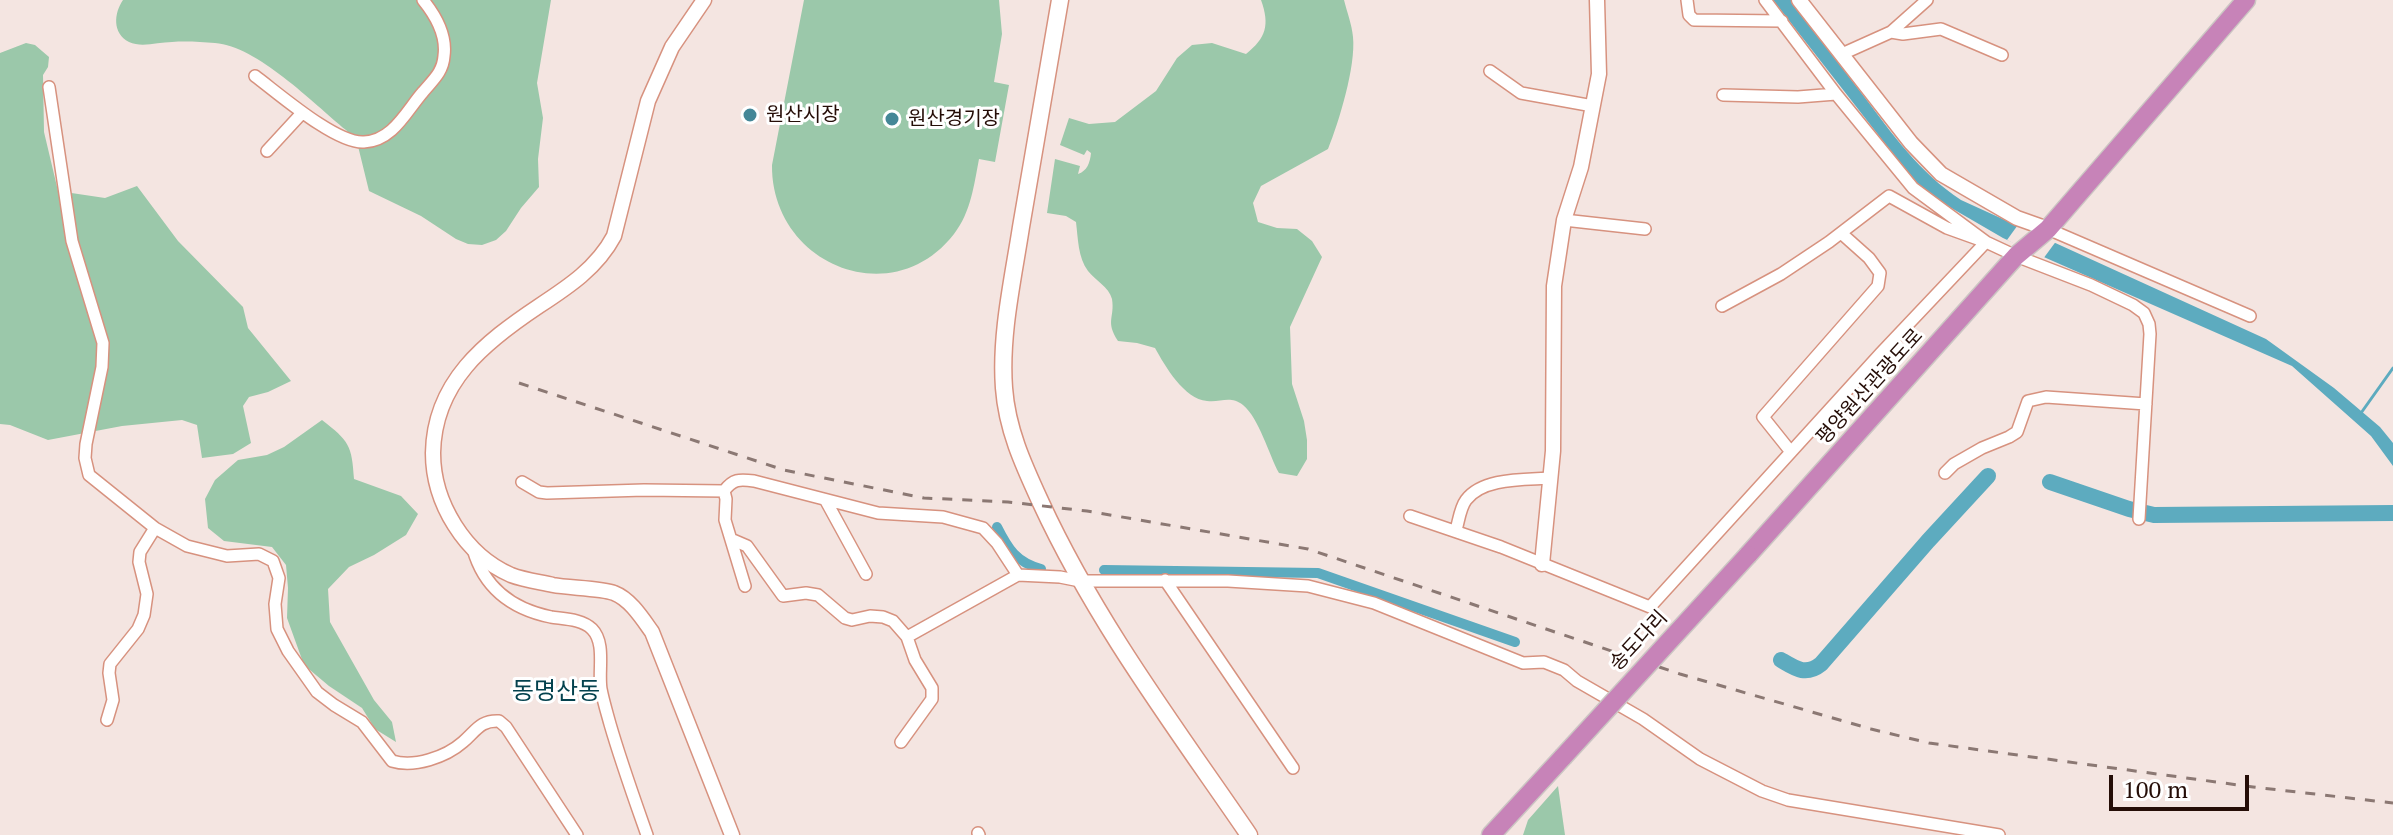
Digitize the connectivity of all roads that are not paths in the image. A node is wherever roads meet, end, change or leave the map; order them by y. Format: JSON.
{"nodes":[{"id":1,"x":423,"y":0,"type":"edge"},
{"id":2,"x":704,"y":0,"type":"edge"},
{"id":3,"x":1060,"y":0,"type":"edge"},
{"id":4,"x":1597,"y":0,"type":"edge"},
{"id":5,"x":1687,"y":0,"type":"edge"},
{"id":6,"x":1765,"y":0,"type":"edge"},
{"id":7,"x":1799,"y":0,"type":"edge"},
{"id":8,"x":1927,"y":0,"type":"edge"},
{"id":9,"x":2246,"y":0,"type":"edge"},
{"id":10,"x":1782,"y":21,"type":"junction"},
{"id":11,"x":1891,"y":32,"type":"junction"},
{"id":12,"x":1842,"y":54,"type":"junction"},
{"id":13,"x":2002,"y":55,"type":"dead end"},
{"id":14,"x":1490,"y":71,"type":"dead end"},
{"id":15,"x":255,"y":76,"type":"dead end"},
{"id":16,"x":49,"y":87,"type":"dead end"},
{"id":17,"x":1836,"y":94,"type":"junction"},
{"id":18,"x":1723,"y":95,"type":"dead end"},
{"id":19,"x":1593,"y":106,"type":"junction"},
{"id":20,"x":302,"y":113,"type":"junction"},
{"id":21,"x":267,"y":151,"type":"dead end"},
{"id":22,"x":1564,"y":220,"type":"junction"},
{"id":23,"x":1645,"y":229,"type":"dead end"},
{"id":24,"x":2046,"y":231,"type":"junction"},
{"id":25,"x":1841,"y":233,"type":"junction"},
{"id":26,"x":1986,"y":242,"type":"junction"},
{"id":27,"x":2021,"y":253,"type":"junction"},
{"id":28,"x":1722,"y":306,"type":"dead end"},
{"id":29,"x":2250,"y":316,"type":"dead end"},
{"id":30,"x":2146,"y":404,"type":"junction"},
{"id":31,"x":1791,"y":452,"type":"junction"},
{"id":32,"x":1945,"y":473,"type":"dead end"},
{"id":33,"x":1551,"y":478,"type":"junction"},
{"id":34,"x":522,"y":482,"type":"dead end"},
{"id":35,"x":724,"y":491,"type":"junction"},
{"id":36,"x":826,"y":501,"type":"junction"},
{"id":37,"x":2139,"y":512,"type":"dead end"},
{"id":38,"x":1410,"y":516,"type":"dead end"},
{"id":39,"x":155,"y":528,"type":"junction"},
{"id":40,"x":1456,"y":530,"type":"junction"},
{"id":41,"x":733,"y":540,"type":"junction"},
{"id":42,"x":472,"y":548,"type":"junction"},
{"id":43,"x":1748,"y":555,"type":"joint"},
{"id":44,"x":1542,"y":564,"type":"junction"},
{"id":45,"x":866,"y":574,"type":"dead end"},
{"id":46,"x":1018,"y":575,"type":"junction"},
{"id":47,"x":1165,"y":580,"type":"junction"},
{"id":48,"x":1080,"y":581,"type":"junction"},
{"id":49,"x":745,"y":586,"type":"dead end"},
{"id":50,"x":907,"y":637,"type":"junction"},
{"id":51,"x":107,"y":720,"type":"dead end"},
{"id":52,"x":901,"y":742,"type":"dead end"},
{"id":53,"x":1293,"y":768,"type":"dead end"},
{"id":54,"x":1517,"y":808,"type":"junction"},
{"id":55,"x":577,"y":835,"type":"edge"},
{"id":56,"x":647,"y":835,"type":"edge"},
{"id":57,"x":732,"y":835,"type":"edge"},
{"id":58,"x":1249,"y":835,"type":"edge"},
{"id":59,"x":1491,"y":835,"type":"edge"},
{"id":60,"x":1508,"y":835,"type":"edge"},
{"id":61,"x":1999,"y":835,"type":"edge"}],
"edges":[{"from":1,"to":20,"type":"street"},
{"from":2,"to":42,"type":"street"},
{"from":3,"to":48,"type":"main road"},
{"from":4,"to":19,"type":"street"},
{"from":5,"to":10,"type":"street"},
{"from":6,"to":10,"type":"street"},
{"from":7,"to":12,"type":"street"},
{"from":8,"to":11,"type":"street"},
{"from":9,"to":24,"type":"highway"},
{"from":10,"to":17,"type":"street"},
{"from":11,"to":12,"type":"street"},
{"from":11,"to":13,"type":"street"},
{"from":12,"to":24,"type":"street"},
{"from":14,"to":19,"type":"street"},
{"from":15,"to":20,"type":"street"},
{"from":16,"to":39,"type":"street"},
{"from":17,"to":18,"type":"street"},
{"from":17,"to":26,"type":"street"},
{"from":19,"to":22,"type":"street"},
{"from":20,"to":21,"type":"street"},
{"from":22,"to":23,"type":"street"},
{"from":22,"to":33,"type":"street"},
{"from":24,"to":27,"type":"highway","name":"평양원산관광도로"},
{"from":24,"to":29,"type":"street"},
{"from":25,"to":26,"type":"street"},
{"from":25,"to":28,"type":"street"},
{"from":25,"to":31,"type":"street"},
{"from":26,"to":27,"type":"street"},
{"from":26,"to":31,"type":"street"},
{"from":27,"to":30,"type":"street"},
{"from":27,"to":43,"type":"highway","name":"평양원산관광도로"},
{"from":30,"to":32,"type":"street"},
{"from":30,"to":37,"type":"street"},
{"from":31,"to":44,"type":"street"},
{"from":33,"to":40,"type":"street"},
{"from":33,"to":44,"type":"street"},
{"from":34,"to":35,"type":"street"},
{"from":35,"to":36,"type":"street"},
{"from":35,"to":41,"type":"street"},
{"from":36,"to":45,"type":"street"},
{"from":36,"to":46,"type":"street"},
{"from":38,"to":40,"type":"street"},
{"from":39,"to":51,"type":"street"},
{"from":39,"to":55,"type":"street"},
{"from":40,"to":44,"type":"street"},
{"from":41,"to":49,"type":"street"},
{"from":41,"to":50,"type":"street"},
{"from":42,"to":56,"type":"street"},
{"from":42,"to":57,"type":"street"},
{"from":43,"to":54,"type":"highway","name":"송도다리","bridge":true},
{"from":46,"to":48,"type":"street"},
{"from":46,"to":50,"type":"street"},
{"from":47,"to":48,"type":"street"},
{"from":47,"to":53,"type":"street"},
{"from":47,"to":61,"type":"street"},
{"from":48,"to":58,"type":"main road"},
{"from":50,"to":52,"type":"street"},
{"from":54,"to":59,"type":"highway"},
{"from":54,"to":60,"type":"highway"}]}
